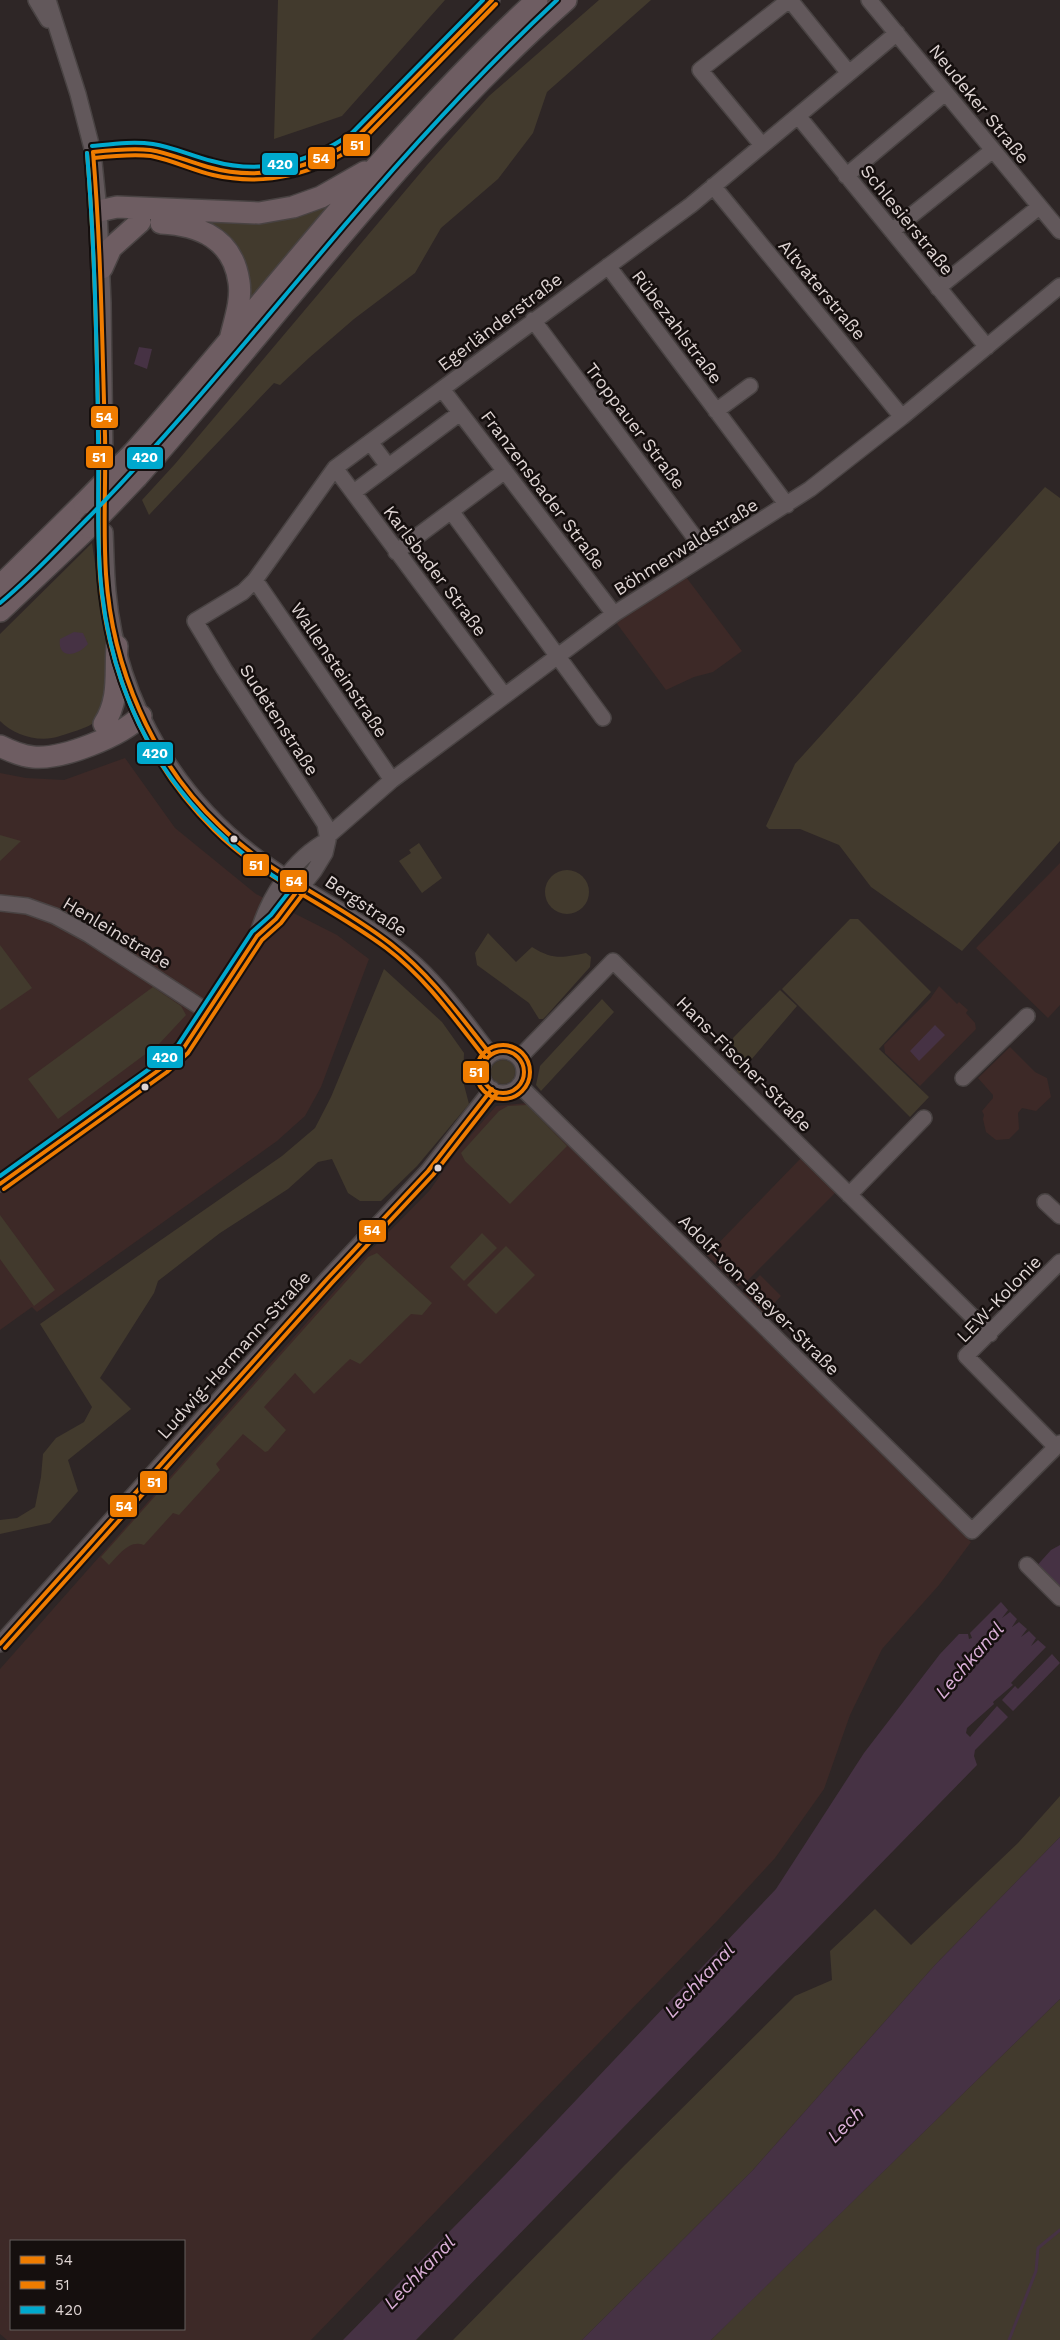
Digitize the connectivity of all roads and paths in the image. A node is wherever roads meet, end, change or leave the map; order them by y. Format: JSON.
{"nodes":[{"id":1,"x":36,"y":0,"type":"edge"},
{"id":2,"x":48,"y":0,"type":"edge"},
{"id":3,"x":492,"y":0,"type":"edge"},
{"id":4,"x":537,"y":0,"type":"edge"},
{"id":5,"x":566,"y":0,"type":"edge"},
{"id":6,"x":789,"y":0,"type":"edge"},
{"id":7,"x":869,"y":0,"type":"edge"},
{"id":8,"x":897,"y":33,"type":"junction"},
{"id":9,"x":58,"y":36,"type":"junction"},
{"id":10,"x":848,"y":72,"type":"junction"},
{"id":11,"x":945,"y":93,"type":"junction"},
{"id":12,"x":798,"y":116,"type":"junction"},
{"id":13,"x":762,"y":146,"type":"junction"},
{"id":14,"x":993,"y":150,"type":"junction"},
{"id":15,"x":93,"y":152,"type":"junction"},
{"id":16,"x":378,"y":164,"type":"junction"},
{"id":17,"x":846,"y":176,"type":"junction"},
{"id":18,"x":713,"y":186,"type":"junction"},
{"id":19,"x":1039,"y":207,"type":"junction"},
{"id":20,"x":99,"y":212,"type":"junction"},
{"id":21,"x":140,"y":222,"type":"junction"},
{"id":22,"x":1060,"y":230,"type":"edge"},
{"id":23,"x":892,"y":231,"type":"junction"},
{"id":24,"x":608,"y":266,"type":"junction"},
{"id":25,"x":102,"y":268,"type":"junction"},
{"id":26,"x":1060,"y":286,"type":"edge"},
{"id":27,"x":938,"y":288,"type":"junction"},
{"id":28,"x":533,"y":320,"type":"junction"},
{"id":29,"x":230,"y":342,"type":"junction"},
{"id":30,"x":987,"y":347,"type":"junction"},
{"id":31,"x":750,"y":386,"type":"dead end"},
{"id":32,"x":442,"y":388,"type":"junction"},
{"id":33,"x":716,"y":411,"type":"junction"},
{"id":34,"x":460,"y":413,"type":"junction"},
{"id":35,"x":902,"y":416,"type":"junction"},
{"id":36,"x":370,"y":442,"type":"junction"},
{"id":37,"x":105,"y":462,"type":"dead end"},
{"id":38,"x":388,"y":466,"type":"junction"},
{"id":39,"x":335,"y":468,"type":"junction"},
{"id":40,"x":505,"y":471,"type":"junction"},
{"id":41,"x":354,"y":492,"type":"junction"},
{"id":42,"x":788,"y":506,"type":"junction"},
{"id":43,"x":451,"y":512,"type":"junction"},
{"id":44,"x":97,"y":530,"type":"junction"},
{"id":45,"x":396,"y":552,"type":"junction"},
{"id":46,"x":707,"y":554,"type":"junction"},
{"id":47,"x":255,"y":580,"type":"junction"},
{"id":48,"x":0,"y":586,"type":"edge"},
{"id":49,"x":2,"y":612,"type":"edge"},
{"id":50,"x":614,"y":614,"type":"junction"},
{"id":51,"x":195,"y":621,"type":"joint"},
{"id":52,"x":117,"y":646,"type":"junction"},
{"id":53,"x":558,"y":655,"type":"junction"},
{"id":54,"x":504,"y":696,"type":"junction"},
{"id":55,"x":141,"y":716,"type":"junction"},
{"id":56,"x":603,"y":718,"type":"dead end"},
{"id":57,"x":104,"y":724,"type":"junction"},
{"id":58,"x":0,"y":730,"type":"edge"},
{"id":59,"x":0,"y":746,"type":"edge"},
{"id":60,"x":392,"y":780,"type":"junction"},
{"id":61,"x":328,"y":838,"type":"junction"},
{"id":62,"x":286,"y":878,"type":"junction"},
{"id":63,"x":301,"y":886,"type":"junction"},
{"id":64,"x":0,"y":903,"type":"edge"},
{"id":65,"x":257,"y":936,"type":"junction"},
{"id":66,"x":208,"y":1012,"type":"junction"},
{"id":67,"x":1026,"y":1016,"type":"dead end"},
{"id":68,"x":491,"y":1055,"type":"junction"},
{"id":69,"x":519,"y":1058,"type":"junction"},
{"id":70,"x":963,"y":1078,"type":"dead end"},
{"id":71,"x":519,"y":1085,"type":"junction"},
{"id":72,"x":492,"y":1089,"type":"junction"},
{"id":73,"x":924,"y":1118,"type":"dead end"},
{"id":74,"x":0,"y":1184,"type":"edge"},
{"id":75,"x":849,"y":1194,"type":"junction"},
{"id":76,"x":1045,"y":1202,"type":"dead end"},
{"id":77,"x":1060,"y":1216,"type":"edge"},
{"id":78,"x":1060,"y":1262,"type":"edge"},
{"id":79,"x":990,"y":1334,"type":"junction"},
{"id":80,"x":1058,"y":1445,"type":"edge"},
{"id":81,"x":972,"y":1531,"type":"joint"},
{"id":82,"x":1027,"y":1565,"type":"dead end"},
{"id":83,"x":1060,"y":1598,"type":"edge"},
{"id":84,"x":0,"y":1644,"type":"edge"}],
"edges":[{"from":1,"to":9,"type":"street"},
{"from":2,"to":9,"type":"street"},
{"from":3,"to":15,"type":"street"},
{"from":4,"to":16,"type":"highway"},
{"from":5,"to":44,"type":"highway","bridge":true},
{"from":6,"to":10,"type":"street"},
{"from":6,"to":13,"type":"street"},
{"from":7,"to":8,"type":"street","name":"Neudeker Straße"},
{"from":8,"to":10,"type":"street","name":"Egerländerstraße"},
{"from":8,"to":11,"type":"street","name":"Neudeker Straße"},
{"from":9,"to":15,"type":"street"},
{"from":10,"to":12,"type":"street","name":"Egerländerstraße"},
{"from":11,"to":14,"type":"street","name":"Neudeker Straße"},
{"from":11,"to":17,"type":"street"},
{"from":12,"to":13,"type":"street","name":"Egerländerstraße"},
{"from":12,"to":17,"type":"street","name":"Schlesierstraße"},
{"from":13,"to":18,"type":"street","name":"Egerländerstraße"},
{"from":14,"to":19,"type":"street","name":"Neudeker Straße"},
{"from":14,"to":23,"type":"street"},
{"from":15,"to":20,"type":"street"},
{"from":16,"to":20,"type":"highway"},
{"from":16,"to":29,"type":"highway"},
{"from":17,"to":23,"type":"street","name":"Schlesierstraße"},
{"from":18,"to":24,"type":"street","name":"Egerländerstraße"},
{"from":18,"to":35,"type":"street","name":"Altvaterstraße"},
{"from":19,"to":22,"type":"street","name":"Neudeker Straße"},
{"from":19,"to":27,"type":"street"},
{"from":20,"to":21,"type":"highway"},
{"from":20,"to":25,"type":"street"},
{"from":21,"to":25,"type":"highway"},
{"from":21,"to":29,"type":"highway"},
{"from":23,"to":27,"type":"street","name":"Schlesierstraße"},
{"from":24,"to":28,"type":"street","name":"Egerländerstraße"},
{"from":24,"to":33,"type":"street","name":"Rübezahlstraße"},
{"from":25,"to":37,"type":"street"},
{"from":26,"to":30,"type":"street","name":"Böhmerwaldstraße"},
{"from":27,"to":30,"type":"street","name":"Schlesierstraße"},
{"from":28,"to":32,"type":"street","name":"Egerländerstraße"},
{"from":28,"to":46,"type":"street","name":"Troppauer Straße"},
{"from":29,"to":48,"type":"highway","bridge":true},
{"from":30,"to":35,"type":"street","name":"Böhmerwaldstraße"},
{"from":31,"to":33,"type":"street","name":"Rübezahlstraße"},
{"from":32,"to":34,"type":"street","name":"Franzensbader Straße"},
{"from":32,"to":36,"type":"street","name":"Egerländerstraße"},
{"from":33,"to":42,"type":"street","name":"Rübezahlstraße"},
{"from":34,"to":38,"type":"street"},
{"from":34,"to":40,"type":"street","name":"Franzensbader Straße"},
{"from":35,"to":42,"type":"street","name":"Böhmerwaldstraße"},
{"from":36,"to":38,"type":"street"},
{"from":36,"to":39,"type":"street","name":"Egerländerstraße"},
{"from":38,"to":41,"type":"street"},
{"from":39,"to":41,"type":"street","name":"Karlsbader Straße"},
{"from":39,"to":47,"type":"street","name":"Egerländerstraße"},
{"from":40,"to":43,"type":"street"},
{"from":40,"to":50,"type":"street","name":"Franzensbader Straße"},
{"from":41,"to":45,"type":"street","name":"Karlsbader Straße"},
{"from":42,"to":46,"type":"street","name":"Böhmerwaldstraße"},
{"from":43,"to":45,"type":"street"},
{"from":43,"to":53,"type":"street"},
{"from":44,"to":49,"type":"highway"},
{"from":44,"to":52,"type":"street","name":"Bergstraße"},
{"from":45,"to":54,"type":"street","name":"Karlsbader Straße"},
{"from":46,"to":50,"type":"street","name":"Böhmerwaldstraße"},
{"from":47,"to":51,"type":"street","name":"Egerländerstraße"},
{"from":47,"to":60,"type":"street","name":"Wallensteinstraße"},
{"from":50,"to":53,"type":"street","name":"Böhmerwaldstraße"},
{"from":51,"to":61,"type":"street","name":"Sudetenstraße"},
{"from":52,"to":55,"type":"street","name":"Bergstraße"},
{"from":52,"to":57,"type":"highway"},
{"from":53,"to":54,"type":"street","name":"Böhmerwaldstraße"},
{"from":53,"to":56,"type":"street"},
{"from":54,"to":60,"type":"street","name":"Böhmerwaldstraße"},
{"from":55,"to":57,"type":"highway"},
{"from":55,"to":59,"type":"highway"},
{"from":55,"to":62,"type":"street","name":"Bergstraße"},
{"from":57,"to":58,"type":"highway"},
{"from":60,"to":61,"type":"street","name":"Böhmerwaldstraße"},
{"from":61,"to":62,"type":"street"},
{"from":61,"to":63,"type":"street"},
{"from":62,"to":63,"type":"street","name":"Bergstraße"},
{"from":62,"to":65,"type":"street"},
{"from":63,"to":65,"type":"street"},
{"from":63,"to":68,"type":"street","name":"Bergstraße"},
{"from":64,"to":66,"type":"street","name":"Henleinstraße"},
{"from":65,"to":66,"type":"street"},
{"from":66,"to":74,"type":"street"},
{"from":67,"to":70,"type":"street"},
{"from":68,"to":69,"type":"street"},
{"from":68,"to":72,"type":"street"},
{"from":69,"to":71,"type":"street"},
{"from":69,"to":75,"type":"street","name":"Hans-Fischer-Straße"},
{"from":71,"to":72,"type":"street"},
{"from":71,"to":81,"type":"street","name":"Adolf-von-Baeyer-Straße"},
{"from":72,"to":84,"type":"street","name":"Ludwig-Hermann-Straße"},
{"from":73,"to":75,"type":"street"},
{"from":75,"to":79,"type":"street","name":"Hans-Fischer-Straße"},
{"from":76,"to":77,"type":"street"},
{"from":78,"to":79,"type":"street","name":"LEW-Kolonie"},
{"from":79,"to":80,"type":"street","name":"LEW-Kolonie"},
{"from":80,"to":81,"type":"street","name":"LEW-Kolonie"},
{"from":82,"to":83,"type":"street"}]}
